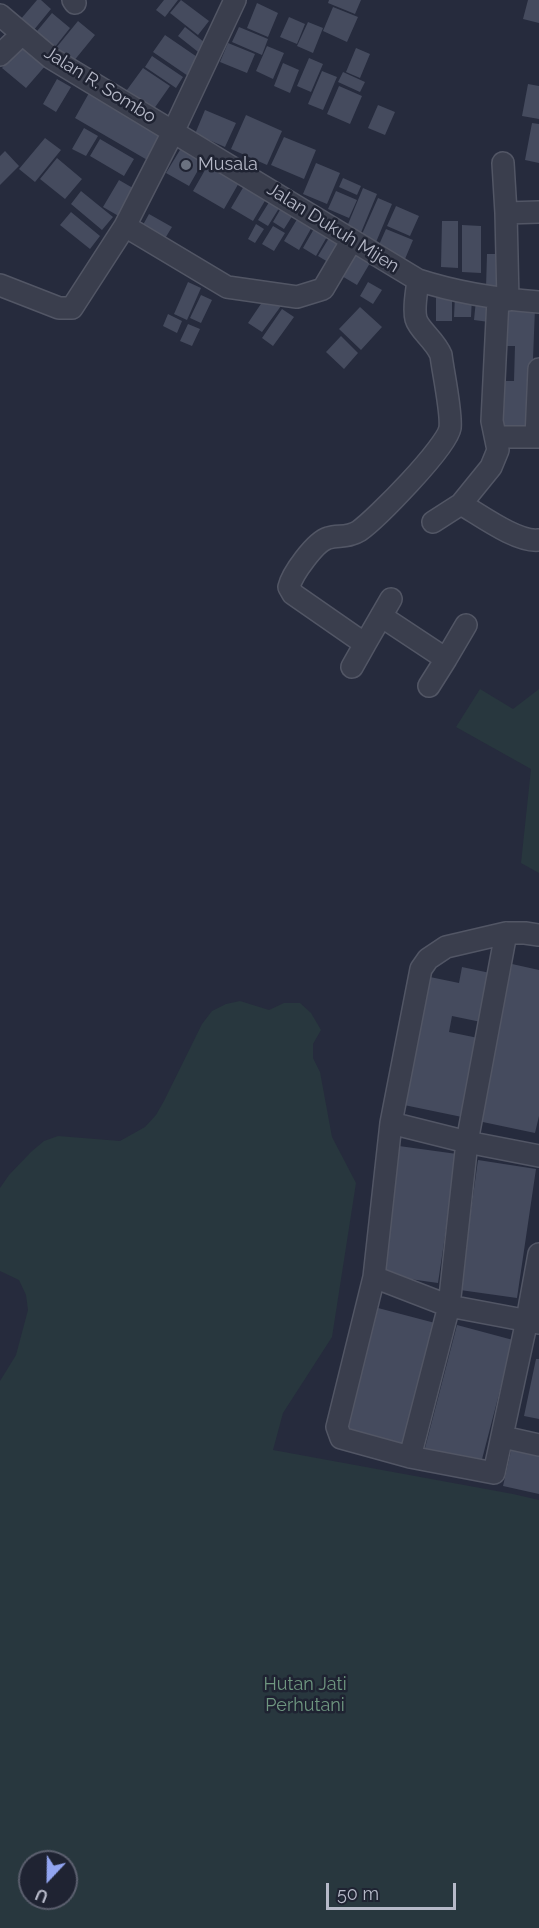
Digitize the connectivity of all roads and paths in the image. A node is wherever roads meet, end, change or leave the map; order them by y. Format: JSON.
{"nodes":[{"id":1,"x":235,"y":0,"type":"edge"},
{"id":2,"x":0,"y":15,"type":"edge"},
{"id":3,"x":22,"y":34,"type":"junction"},
{"id":4,"x":0,"y":55,"type":"edge"},
{"id":5,"x":174,"y":130,"type":"junction"},
{"id":6,"x":503,"y":163,"type":"dead end"},
{"id":7,"x":539,"y":212,"type":"edge"},
{"id":8,"x":506,"y":213,"type":"junction"},
{"id":9,"x":125,"y":226,"type":"junction"},
{"id":10,"x":352,"y":240,"type":"junction"},
{"id":11,"x":418,"y":280,"type":"junction"},
{"id":12,"x":0,"y":285,"type":"edge"},
{"id":13,"x":503,"y":300,"type":"junction"},
{"id":14,"x":539,"y":302,"type":"edge"},
{"id":15,"x":539,"y":369,"type":"edge"},
{"id":16,"x":496,"y":437,"type":"junction"},
{"id":17,"x":537,"y":437,"type":"edge"},
{"id":18,"x":460,"y":504,"type":"junction"},
{"id":19,"x":433,"y":522,"type":"dead end"},
{"id":20,"x":539,"y":540,"type":"edge"},
{"id":21,"x":466,"y":625,"type":"dead end"},
{"id":22,"x":365,"y":644,"type":"junction"},
{"id":23,"x":446,"y":659,"type":"junction"},
{"id":24,"x":352,"y":667,"type":"dead end"},
{"id":25,"x":429,"y":687,"type":"dead end"},
{"id":26,"x":506,"y":933,"type":"junction"},
{"id":27,"x":539,"y":935,"type":"edge"},
{"id":28,"x":391,"y":1123,"type":"junction"},
{"id":29,"x":467,"y":1142,"type":"junction"},
{"id":30,"x":539,"y":1156,"type":"edge"},
{"id":31,"x":539,"y":1254,"type":"edge"},
{"id":32,"x":374,"y":1277,"type":"junction"},
{"id":33,"x":449,"y":1306,"type":"junction"},
{"id":34,"x":533,"y":1322,"type":"edge"},
{"id":35,"x":503,"y":1437,"type":"junction"},
{"id":36,"x":539,"y":1445,"type":"edge"},
{"id":37,"x":410,"y":1457,"type":"junction"}],
"edges":[{"from":1,"to":5,"type":"street"},
{"from":2,"to":3,"type":"street","name":"Jalan R. Sombo"},
{"from":3,"to":4,"type":"street"},
{"from":3,"to":5,"type":"street","name":"Jalan R. Sombo"},
{"from":5,"to":9,"type":"street"},
{"from":5,"to":10,"type":"street","name":"Jalan Dukuh Mijen"},
{"from":6,"to":8,"type":"street"},
{"from":7,"to":8,"type":"street"},
{"from":8,"to":13,"type":"street"},
{"from":9,"to":10,"type":"street"},
{"from":9,"to":12,"type":"street"},
{"from":10,"to":11,"type":"street","name":"Jalan Dukuh Mijen"},
{"from":11,"to":13,"type":"street","name":"Jalan Dukuh Mijen"},
{"from":11,"to":22,"type":"street"},
{"from":13,"to":14,"type":"street","name":"Jalan Dukuh Mijen"},
{"from":13,"to":16,"type":"street"},
{"from":15,"to":17,"type":"street"},
{"from":16,"to":17,"type":"street"},
{"from":16,"to":18,"type":"street"},
{"from":18,"to":19,"type":"street"},
{"from":18,"to":20,"type":"street"},
{"from":21,"to":23,"type":"street"},
{"from":22,"to":23,"type":"street"},
{"from":22,"to":24,"type":"street"},
{"from":23,"to":25,"type":"street"},
{"from":26,"to":27,"type":"street"},
{"from":26,"to":28,"type":"street"},
{"from":26,"to":29,"type":"street"},
{"from":28,"to":29,"type":"street"},
{"from":28,"to":32,"type":"street"},
{"from":29,"to":30,"type":"street"},
{"from":29,"to":33,"type":"street"},
{"from":31,"to":34,"type":"street"},
{"from":32,"to":33,"type":"street"},
{"from":32,"to":37,"type":"street"},
{"from":33,"to":34,"type":"street"},
{"from":33,"to":37,"type":"street"},
{"from":34,"to":35,"type":"street"},
{"from":35,"to":36,"type":"street"},
{"from":35,"to":37,"type":"street"}]}
